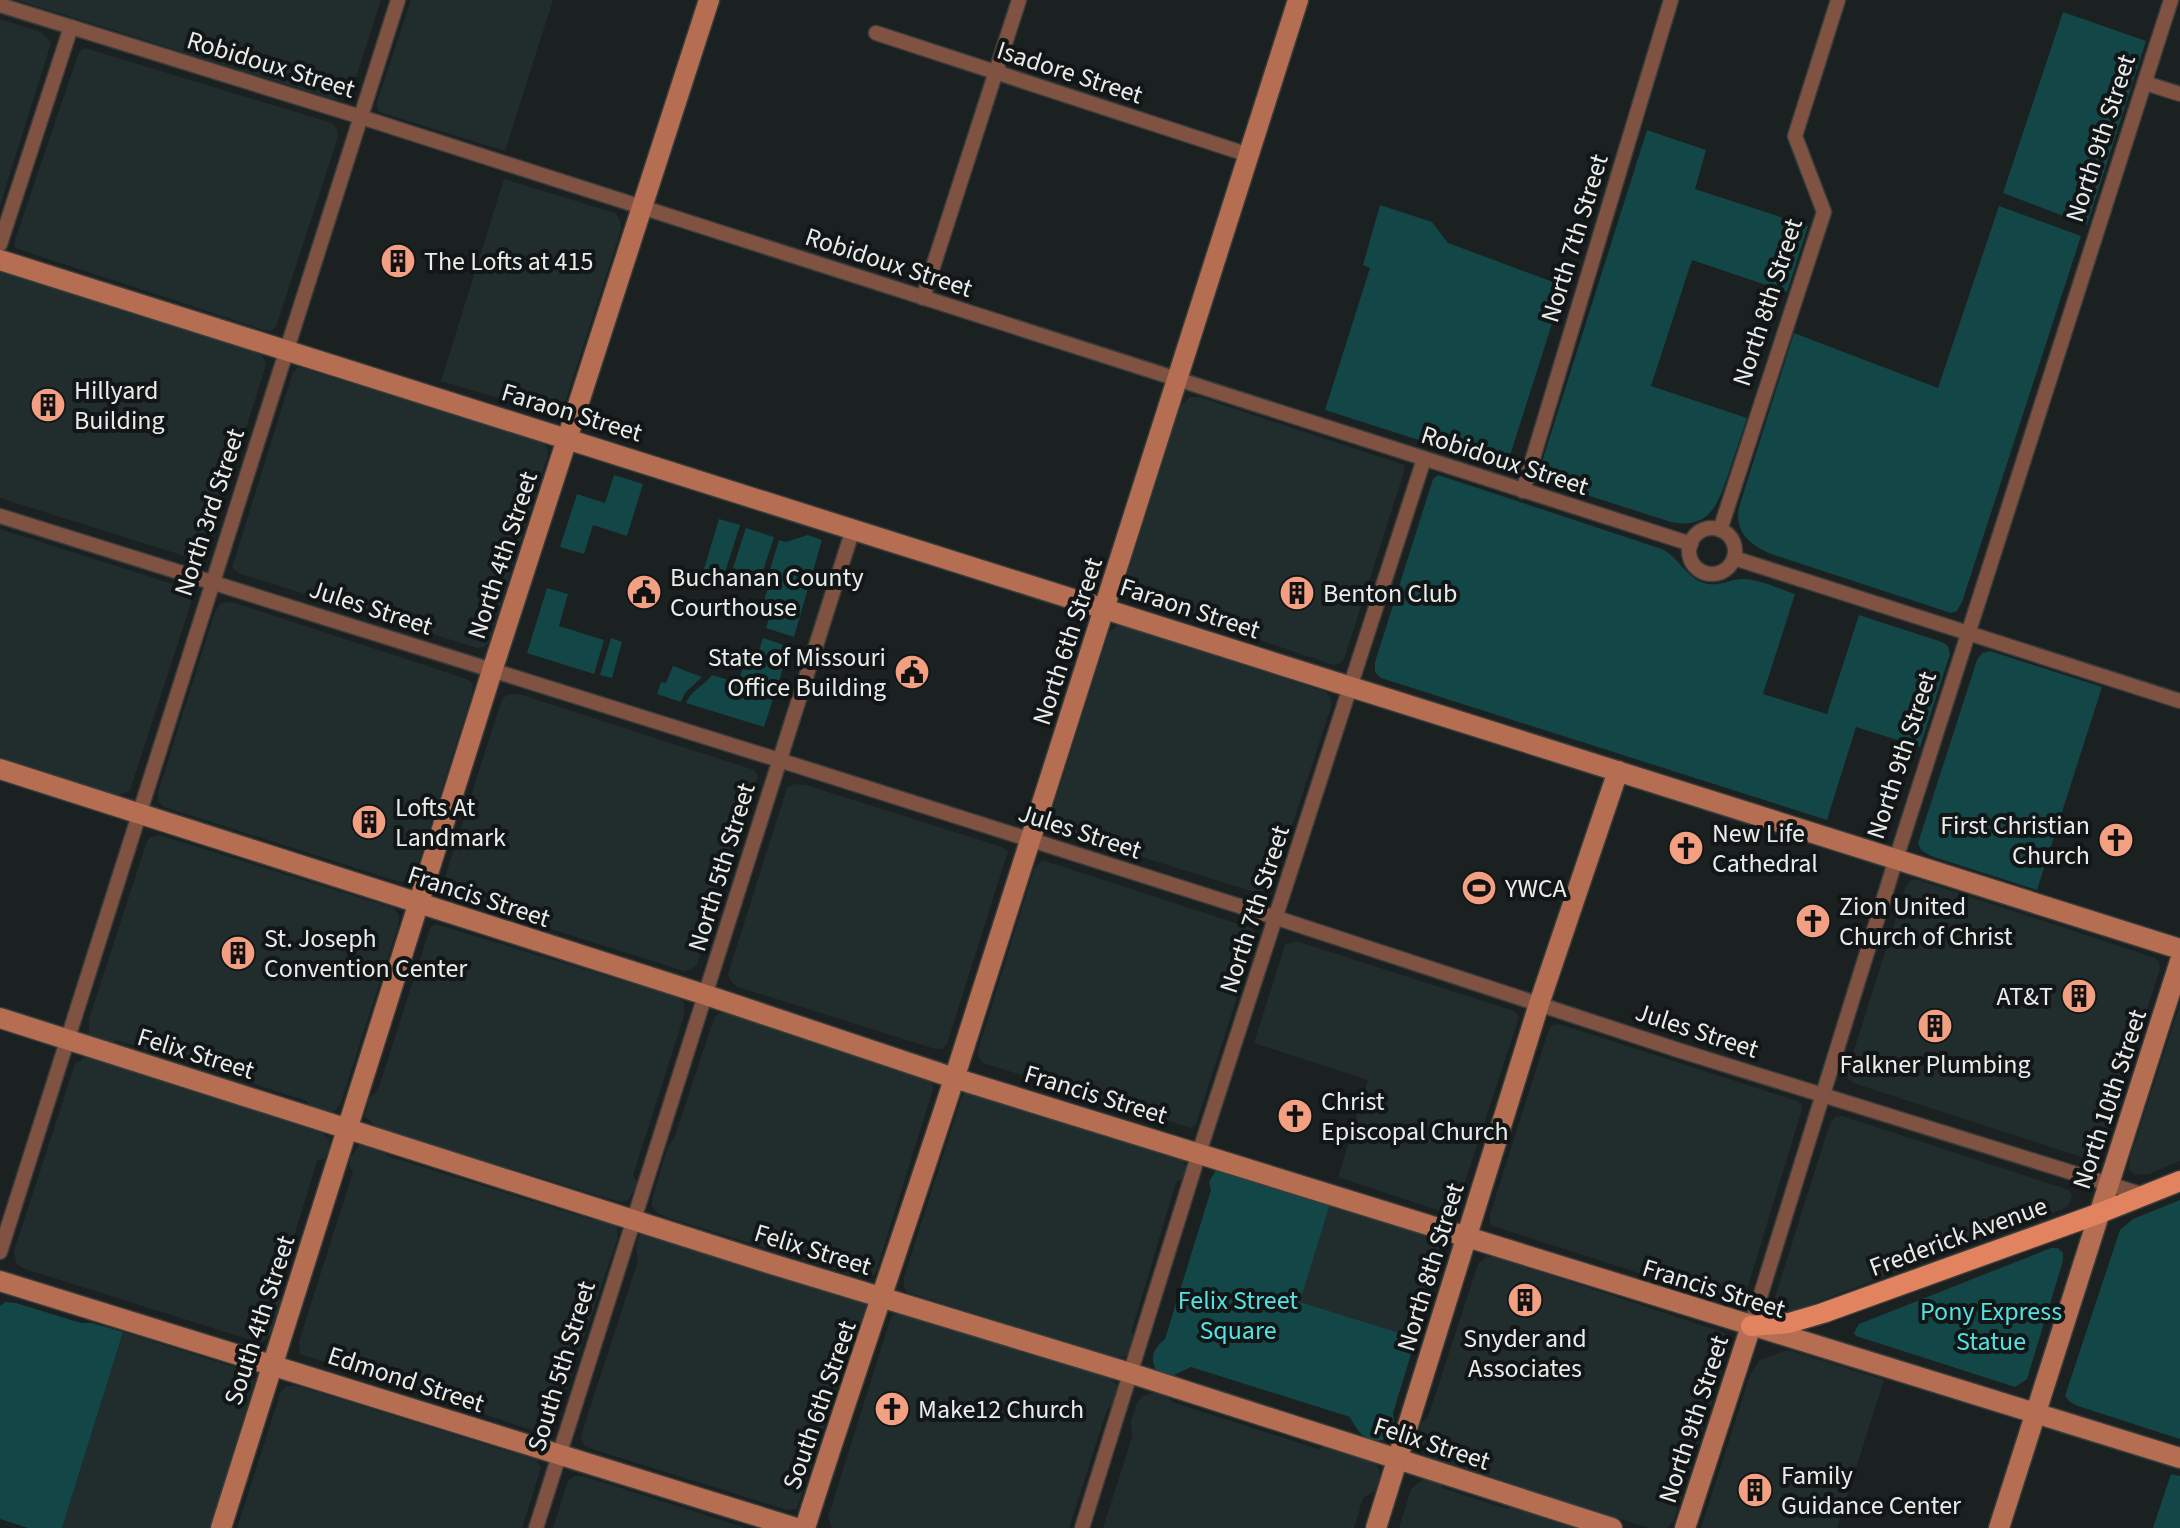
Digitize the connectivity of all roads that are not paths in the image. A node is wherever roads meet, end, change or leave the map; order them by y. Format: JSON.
{"nodes":[{"id":1,"x":398,"y":0,"type":"edge"},
{"id":2,"x":709,"y":0,"type":"edge"},
{"id":3,"x":1019,"y":0,"type":"edge"},
{"id":4,"x":1298,"y":0,"type":"edge"},
{"id":5,"x":1671,"y":0,"type":"edge"},
{"id":6,"x":1838,"y":0,"type":"edge"},
{"id":7,"x":2171,"y":0,"type":"edge"},
{"id":8,"x":0,"y":5,"type":"edge"},
{"id":9,"x":71,"y":27,"type":"junction"},
{"id":10,"x":876,"y":33,"type":"dead end"},
{"id":11,"x":996,"y":73,"type":"junction"},
{"id":12,"x":2145,"y":83,"type":"junction"},
{"id":13,"x":2180,"y":94,"type":"edge"},
{"id":14,"x":361,"y":117,"type":"junction"},
{"id":15,"x":1249,"y":155,"type":"junction"},
{"id":16,"x":641,"y":208,"type":"junction"},
{"id":17,"x":0,"y":244,"type":"edge"},
{"id":18,"x":0,"y":260,"type":"edge"},
{"id":19,"x":923,"y":298,"type":"junction"},
{"id":20,"x":286,"y":350,"type":"junction"},
{"id":21,"x":1177,"y":380,"type":"junction"},
{"id":22,"x":567,"y":438,"type":"junction"},
{"id":23,"x":1424,"y":459,"type":"junction"},
{"id":24,"x":1523,"y":491,"type":"junction"},
{"id":25,"x":0,"y":516,"type":"edge"},
{"id":26,"x":853,"y":529,"type":"junction"},
{"id":27,"x":1720,"y":530,"type":"junction"},
{"id":28,"x":1691,"y":544,"type":"junction"},
{"id":29,"x":1734,"y":558,"type":"junction"},
{"id":30,"x":212,"y":582,"type":"junction"},
{"id":31,"x":1105,"y":608,"type":"junction"},
{"id":32,"x":1968,"y":633,"type":"junction"},
{"id":33,"x":492,"y":671,"type":"junction"},
{"id":34,"x":1350,"y":686,"type":"junction"},
{"id":35,"x":2180,"y":701,"type":"edge"},
{"id":36,"x":779,"y":760,"type":"junction"},
{"id":37,"x":0,"y":769,"type":"edge"},
{"id":38,"x":1618,"y":771,"type":"junction"},
{"id":39,"x":138,"y":812,"type":"junction"},
{"id":40,"x":1030,"y":839,"type":"junction"},
{"id":41,"x":1896,"y":859,"type":"junction"},
{"id":42,"x":418,"y":904,"type":"junction"},
{"id":43,"x":1277,"y":918,"type":"junction"},
{"id":44,"x":2180,"y":949,"type":"edge"},
{"id":45,"x":2180,"y":961,"type":"edge"},
{"id":46,"x":706,"y":995,"type":"junction"},
{"id":47,"x":1539,"y":1004,"type":"junction"},
{"id":48,"x":0,"y":1018,"type":"edge"},
{"id":49,"x":66,"y":1039,"type":"junction"},
{"id":50,"x":954,"y":1078,"type":"junction"},
{"id":51,"x":1822,"y":1094,"type":"junction"},
{"id":52,"x":348,"y":1128,"type":"junction"},
{"id":53,"x":1199,"y":1153,"type":"junction"},
{"id":54,"x":2180,"y":1181,"type":"edge"},
{"id":55,"x":2109,"y":1185,"type":"junction"},
{"id":56,"x":2144,"y":1195,"type":"junction"},
{"id":57,"x":2100,"y":1213,"type":"junction"},
{"id":58,"x":632,"y":1219,"type":"junction"},
{"id":59,"x":1466,"y":1237,"type":"junction"},
{"id":60,"x":0,"y":1252,"type":"edge"},
{"id":61,"x":0,"y":1281,"type":"edge"},
{"id":62,"x":882,"y":1298,"type":"junction"},
{"id":63,"x":1751,"y":1326,"type":"junction"},
{"id":64,"x":272,"y":1364,"type":"junction"},
{"id":65,"x":1130,"y":1373,"type":"junction"},
{"id":66,"x":2036,"y":1412,"type":"junction"},
{"id":67,"x":559,"y":1455,"type":"junction"},
{"id":68,"x":2180,"y":1458,"type":"edge"},
{"id":69,"x":1397,"y":1459,"type":"junction"},
{"id":70,"x":221,"y":1528,"type":"edge"},
{"id":71,"x":536,"y":1528,"type":"edge"},
{"id":72,"x":796,"y":1528,"type":"edge"},
{"id":73,"x":805,"y":1528,"type":"edge"},
{"id":74,"x":1082,"y":1528,"type":"edge"},
{"id":75,"x":1376,"y":1528,"type":"edge"},
{"id":76,"x":1612,"y":1528,"type":"edge"},
{"id":77,"x":1685,"y":1528,"type":"edge"},
{"id":78,"x":1999,"y":1528,"type":"edge"}],
"edges":[{"from":1,"to":14,"type":"street","name":"North 3rd Street"},
{"from":2,"to":16,"type":"main road","name":"North 4th Street"},
{"from":3,"to":11,"type":"street"},
{"from":4,"to":15,"type":"main road","name":"North 6th Street"},
{"from":5,"to":24,"type":"street","name":"North 7th Street"},
{"from":6,"to":27,"type":"street","name":"North 8th Street"},
{"from":7,"to":12,"type":"street","name":"North 9th Street"},
{"from":8,"to":9,"type":"street","name":"Robidoux Street"},
{"from":9,"to":14,"type":"street","name":"Robidoux Street"},
{"from":9,"to":17,"type":"street"},
{"from":10,"to":11,"type":"street","name":"Isadore Street"},
{"from":11,"to":15,"type":"street","name":"Isadore Street"},
{"from":11,"to":19,"type":"street"},
{"from":12,"to":13,"type":"street"},
{"from":12,"to":32,"type":"street","name":"North 9th Street"},
{"from":14,"to":16,"type":"street","name":"Robidoux Street"},
{"from":14,"to":20,"type":"street","name":"North 3rd Street"},
{"from":15,"to":21,"type":"main road","name":"North 6th Street"},
{"from":16,"to":19,"type":"street","name":"Robidoux Street"},
{"from":16,"to":22,"type":"main road","name":"North 4th Street"},
{"from":18,"to":20,"type":"main road","name":"Faraon Street"},
{"from":19,"to":21,"type":"street","name":"Robidoux Street"},
{"from":20,"to":22,"type":"main road","name":"Faraon Street"},
{"from":20,"to":30,"type":"street","name":"North 3rd Street"},
{"from":21,"to":23,"type":"street","name":"Robidoux Street"},
{"from":21,"to":31,"type":"main road","name":"North 6th Street"},
{"from":22,"to":26,"type":"main road","name":"Faraon Street"},
{"from":22,"to":33,"type":"main road","name":"North 4th Street"},
{"from":23,"to":24,"type":"street","name":"Robidoux Street"},
{"from":23,"to":34,"type":"street","name":"North 7th Street"},
{"from":24,"to":28,"type":"street","name":"Robidoux Street"},
{"from":25,"to":30,"type":"street","name":"Jules Street"},
{"from":26,"to":31,"type":"main road","name":"Faraon Street"},
{"from":26,"to":36,"type":"street","name":"North 5th Street"},
{"from":27,"to":28,"type":"street"},
{"from":27,"to":29,"type":"street"},
{"from":28,"to":29,"type":"street"},
{"from":29,"to":32,"type":"street"},
{"from":30,"to":33,"type":"street","name":"Jules Street"},
{"from":30,"to":39,"type":"street","name":"North 3rd Street"},
{"from":31,"to":34,"type":"main road","name":"Faraon Street"},
{"from":31,"to":40,"type":"main road","name":"North 6th Street"},
{"from":32,"to":35,"type":"street"},
{"from":32,"to":41,"type":"street","name":"North 9th Street"},
{"from":33,"to":36,"type":"street","name":"Jules Street"},
{"from":33,"to":42,"type":"main road","name":"North 4th Street"},
{"from":34,"to":38,"type":"main road","name":"Faraon Street"},
{"from":34,"to":43,"type":"street","name":"North 7th Street"},
{"from":36,"to":40,"type":"street","name":"Jules Street"},
{"from":36,"to":46,"type":"street","name":"North 5th Street"},
{"from":37,"to":39,"type":"main road","name":"Francis Street"},
{"from":38,"to":41,"type":"main road","name":"Faraon Street"},
{"from":38,"to":47,"type":"main road","name":"North 8th Street"},
{"from":39,"to":42,"type":"main road","name":"Francis Street"},
{"from":39,"to":49,"type":"street","name":"North 3rd Street"},
{"from":40,"to":43,"type":"street","name":"Jules Street"},
{"from":40,"to":50,"type":"main road","name":"North 6th Street"},
{"from":41,"to":44,"type":"main road","name":"Faraon Street"},
{"from":41,"to":51,"type":"street","name":"North 9th Street"},
{"from":42,"to":46,"type":"main road","name":"Francis Street"},
{"from":42,"to":52,"type":"main road","name":"North 4th Street"},
{"from":43,"to":47,"type":"street","name":"Jules Street"},
{"from":43,"to":53,"type":"street","name":"North 7th Street"},
{"from":45,"to":55,"type":"main road","name":"North 10th Street"},
{"from":46,"to":50,"type":"main road","name":"Francis Street"},
{"from":46,"to":58,"type":"street","name":"North 5th Street"},
{"from":47,"to":51,"type":"street","name":"Jules Street"},
{"from":47,"to":59,"type":"main road","name":"North 8th Street"},
{"from":48,"to":49,"type":"main road","name":"Felix Street"},
{"from":49,"to":52,"type":"main road","name":"Felix Street"},
{"from":49,"to":60,"type":"street","name":"North 3rd Street"},
{"from":50,"to":53,"type":"main road","name":"Francis Street"},
{"from":50,"to":62,"type":"main road","name":"North 6th Street"},
{"from":51,"to":55,"type":"street","name":"Jules Street"},
{"from":51,"to":63,"type":"street","name":"North 9th Street"},
{"from":52,"to":58,"type":"main road","name":"Felix Street"},
{"from":52,"to":64,"type":"main road","name":"South 4th Street"},
{"from":53,"to":59,"type":"main road","name":"Francis Street"},
{"from":53,"to":65,"type":"street","name":"North 7th Street"},
{"from":54,"to":56,"type":"main road","name":"Frederick Avenue"},
{"from":55,"to":56,"type":"street","name":"Jules Street"},
{"from":55,"to":57,"type":"main road","name":"North 10th Street"},
{"from":56,"to":57,"type":"main road","name":"Frederick Avenue"},
{"from":57,"to":63,"type":"main road","name":"Frederick Avenue"},
{"from":57,"to":66,"type":"main road","name":"North 10th Street"},
{"from":58,"to":62,"type":"main road","name":"Felix Street"},
{"from":58,"to":67,"type":"street","name":"South 5th Street"},
{"from":59,"to":63,"type":"main road","name":"Francis Street"},
{"from":59,"to":69,"type":"main road","name":"North 8th Street"},
{"from":61,"to":64,"type":"main road","name":"Edmond Street"},
{"from":62,"to":65,"type":"main road","name":"Felix Street"},
{"from":62,"to":73,"type":"main road","name":"South 6th Street"},
{"from":63,"to":66,"type":"main road","name":"Francis Street"},
{"from":63,"to":77,"type":"main road","name":"North 9th Street"},
{"from":64,"to":67,"type":"main road","name":"Edmond Street"},
{"from":64,"to":70,"type":"main road","name":"South 4th Street"},
{"from":65,"to":69,"type":"main road","name":"Felix Street"},
{"from":65,"to":74,"type":"street","name":"North 7th Street"},
{"from":66,"to":68,"type":"main road","name":"Francis Street"},
{"from":66,"to":78,"type":"main road","name":"North 10th Street"},
{"from":67,"to":71,"type":"street","name":"South 5th Street"},
{"from":67,"to":72,"type":"main road","name":"Edmond Street"},
{"from":69,"to":75,"type":"main road","name":"North 8th Street"},
{"from":69,"to":76,"type":"main road","name":"Felix Street"}]}
